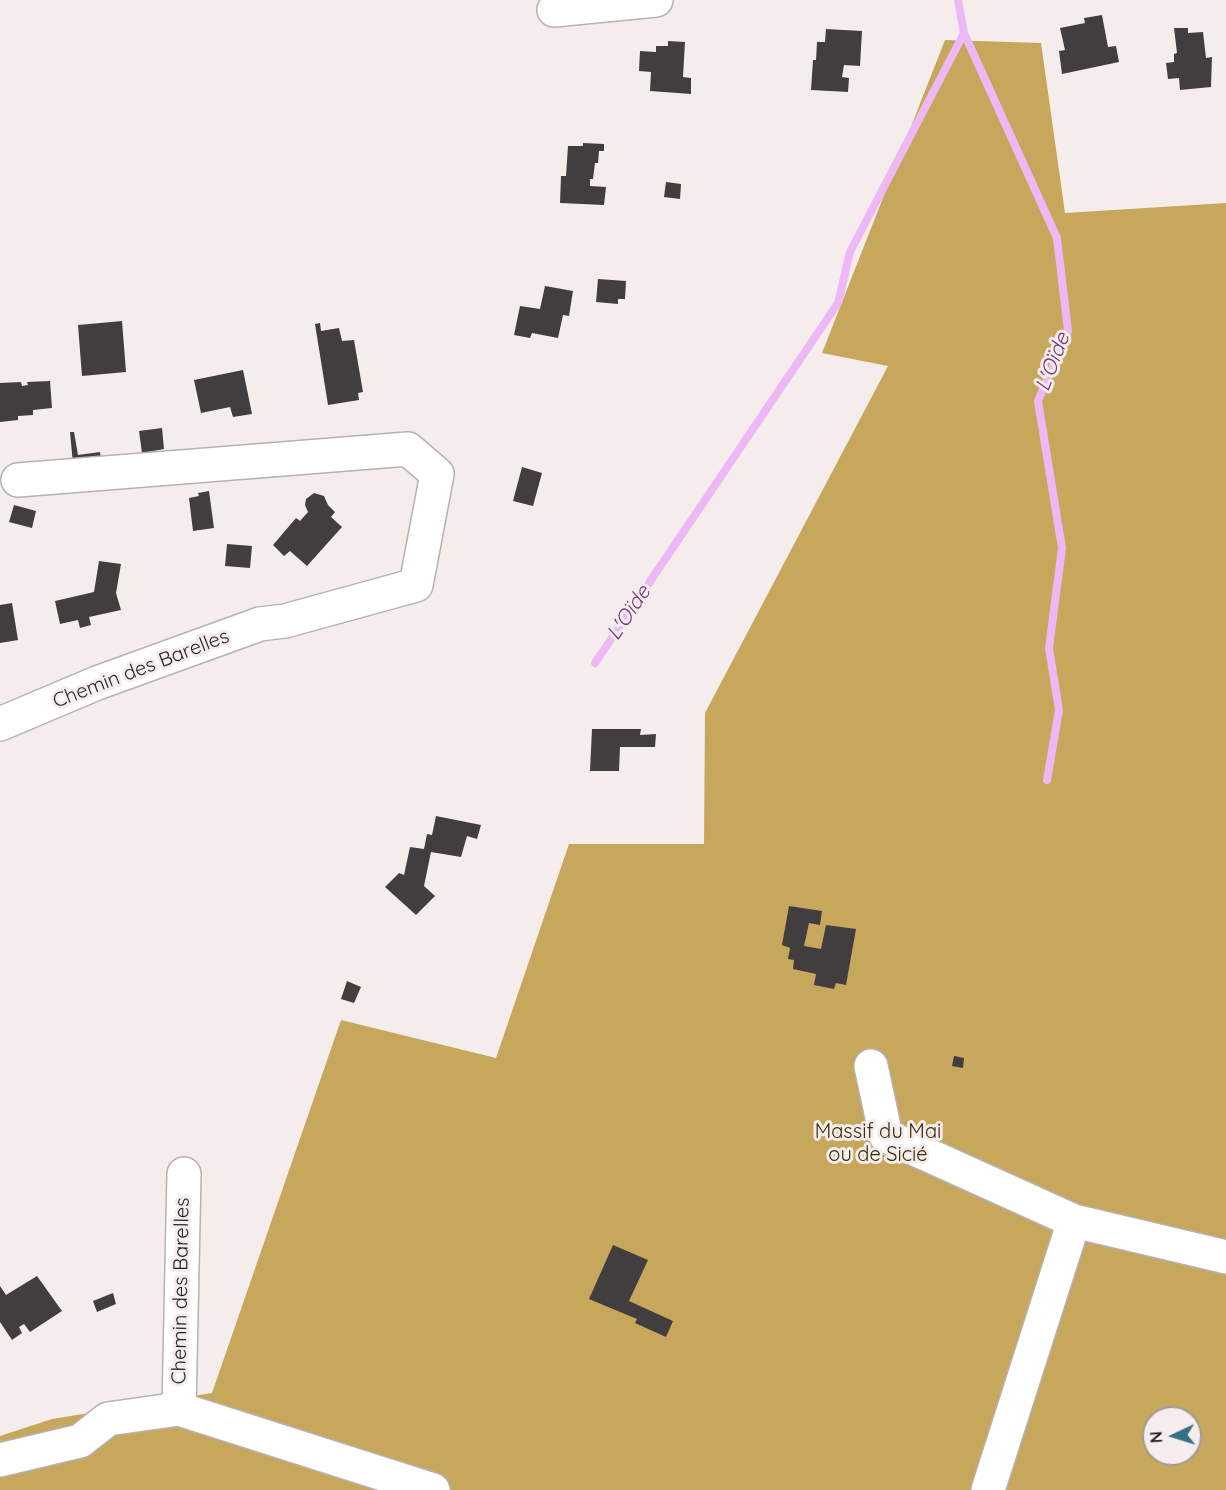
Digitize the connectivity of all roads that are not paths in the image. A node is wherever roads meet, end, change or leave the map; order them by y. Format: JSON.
{"nodes":[{"id":1,"x":656,"y":0,"type":"edge"},
{"id":2,"x":556,"y":10,"type":"dead end"},
{"id":3,"x":18,"y":480,"type":"dead end"},
{"id":4,"x":0,"y":724,"type":"edge"},
{"id":5,"x":871,"y":1066,"type":"dead end"},
{"id":6,"x":184,"y":1173,"type":"dead end"},
{"id":7,"x":1074,"y":1221,"type":"junction"},
{"id":8,"x":1226,"y":1257,"type":"edge"},
{"id":9,"x":179,"y":1409,"type":"junction"},
{"id":10,"x":0,"y":1460,"type":"edge"},
{"id":11,"x":433,"y":1490,"type":"edge"},
{"id":12,"x":988,"y":1490,"type":"edge"}],
"edges":[{"from":1,"to":2,"type":"street"},
{"from":3,"to":4,"type":"street","name":"Chemin des Barelles"},
{"from":5,"to":7,"type":"street"},
{"from":6,"to":9,"type":"street","name":"Chemin des Barelles"},
{"from":7,"to":8,"type":"street"},
{"from":7,"to":12,"type":"street"},
{"from":9,"to":10,"type":"street"},
{"from":9,"to":11,"type":"street"}]}
